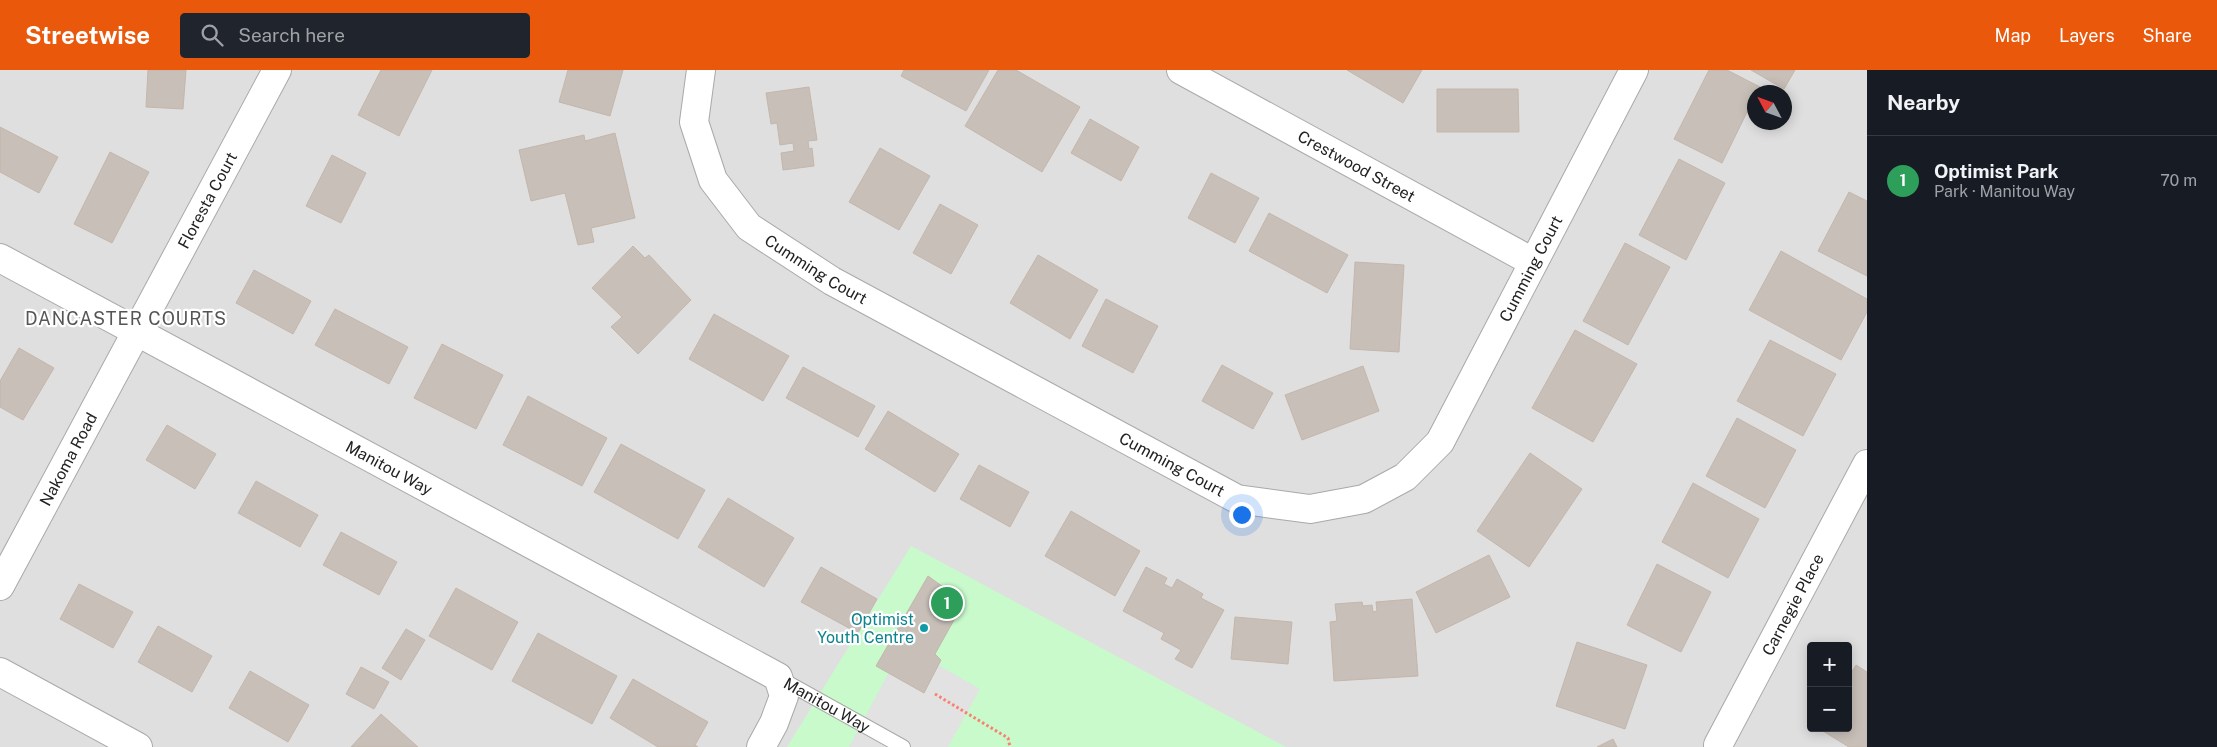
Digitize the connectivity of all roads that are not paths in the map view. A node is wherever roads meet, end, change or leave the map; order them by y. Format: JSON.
{"nodes":[{"id":1,"x":276,"y":70,"type":"edge"},
{"id":2,"x":701,"y":70,"type":"edge"},
{"id":3,"x":1180,"y":70,"type":"edge"},
{"id":4,"x":1634,"y":70,"type":"edge"},
{"id":5,"x":0,"y":258,"type":"edge"},
{"id":6,"x":1533,"y":262,"type":"junction"},
{"id":7,"x":136,"y":332,"type":"junction"},
{"id":8,"x":1867,"y":464,"type":"edge"},
{"id":9,"x":0,"y":586,"type":"edge"},
{"id":10,"x":0,"y":672,"type":"edge"},
{"id":11,"x":781,"y":687,"type":"junction"},
{"id":12,"x":1718,"y":745,"type":"dead end"},
{"id":13,"x":138,"y":747,"type":"edge"},
{"id":14,"x":760,"y":747,"type":"edge"},
{"id":15,"x":903,"y":747,"type":"edge"}],
"edges":[{"from":1,"to":7,"type":"street","name":"Floresta Court"},
{"from":2,"to":6,"type":"street","name":"Cumming Court"},
{"from":3,"to":6,"type":"street","name":"Crestwood Street"},
{"from":4,"to":6,"type":"street","name":"Cumming Court"},
{"from":5,"to":7,"type":"street","name":"Manitou Way"},
{"from":7,"to":9,"type":"street","name":"Nakoma Road"},
{"from":7,"to":11,"type":"street","name":"Manitou Way"},
{"from":8,"to":12,"type":"street","name":"Carnegie Place"},
{"from":10,"to":13,"type":"street"},
{"from":11,"to":14,"type":"street"},
{"from":11,"to":15,"type":"lane","name":"Manitou Way"}]}
